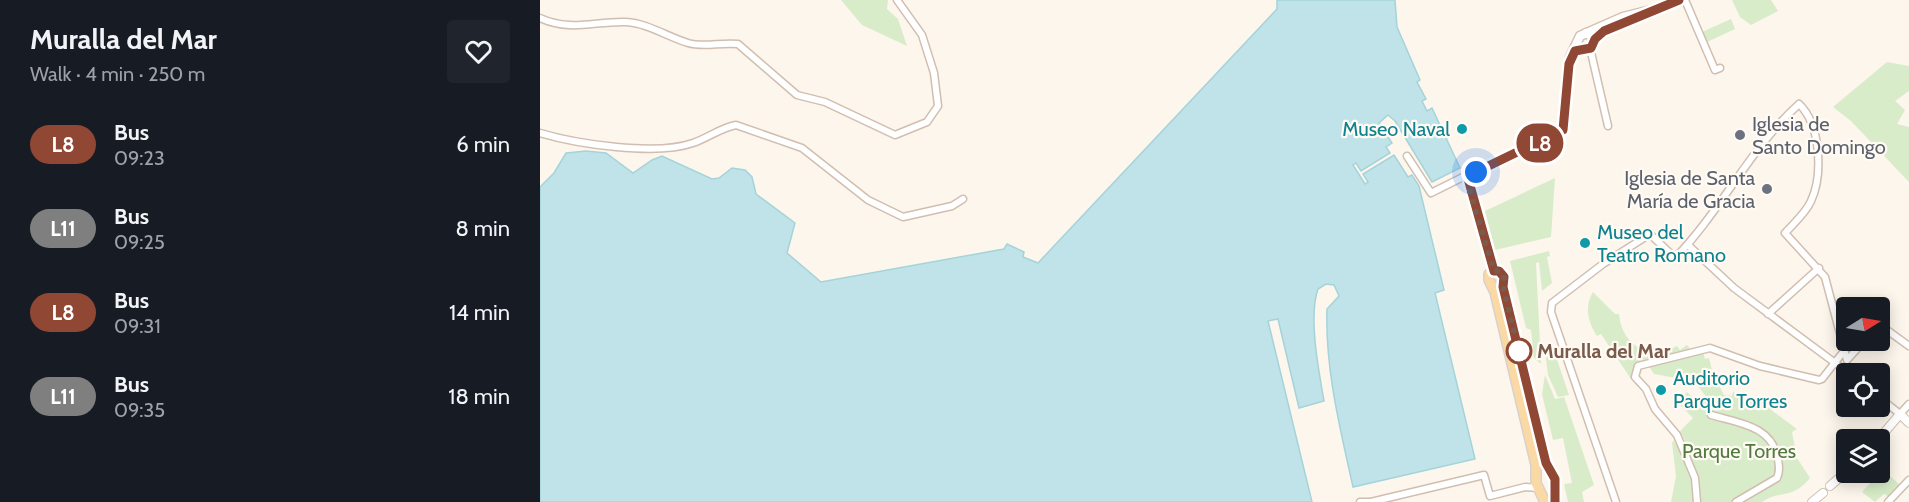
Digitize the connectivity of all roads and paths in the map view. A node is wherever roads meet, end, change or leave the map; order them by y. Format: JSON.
{"nodes":[{"id":1,"x":897,"y":0,"type":"edge"},
{"id":2,"x":1679,"y":0,"type":"edge"},
{"id":3,"x":1685,"y":0,"type":"edge"},
{"id":4,"x":1664,"y":7,"type":"junction"},
{"id":5,"x":540,"y":18,"type":"edge"},
{"id":6,"x":1583,"y":35,"type":"junction"},
{"id":7,"x":1589,"y":46,"type":"junction"},
{"id":8,"x":1569,"y":64,"type":"junction"},
{"id":9,"x":1720,"y":68,"type":"dead end"},
{"id":10,"x":1608,"y":126,"type":"dead end"},
{"id":11,"x":540,"y":133,"type":"edge"},
{"id":12,"x":1407,"y":156,"type":"dead end"},
{"id":13,"x":1479,"y":171,"type":"joint"},
{"id":14,"x":1470,"y":179,"type":"junction"},
{"id":15,"x":963,"y":199,"type":"dead end"},
{"id":16,"x":1688,"y":245,"type":"junction"},
{"id":17,"x":1819,"y":268,"type":"junction"},
{"id":18,"x":1494,"y":271,"type":"junction"},
{"id":19,"x":1503,"y":281,"type":"junction"},
{"id":20,"x":1491,"y":283,"type":"junction"},
{"id":21,"x":1768,"y":314,"type":"junction"},
{"id":22,"x":1836,"y":319,"type":"edge"},
{"id":23,"x":1890,"y":332,"type":"edge"},
{"id":24,"x":1909,"y":346,"type":"edge"},
{"id":25,"x":1844,"y":351,"type":"joint"},
{"id":26,"x":1855,"y":351,"type":"edge"},
{"id":27,"x":1836,"y":362,"type":"junction"},
{"id":28,"x":1909,"y":404,"type":"edge"},
{"id":29,"x":1890,"y":406,"type":"edge"},
{"id":30,"x":1899,"y":414,"type":"junction"},
{"id":31,"x":1712,"y":416,"type":"dead end"},
{"id":32,"x":1909,"y":423,"type":"edge"},
{"id":33,"x":1887,"y":429,"type":"edge"},
{"id":34,"x":1554,"y":480,"type":"junction"},
{"id":35,"x":1909,"y":480,"type":"edge"},
{"id":36,"x":1836,"y":481,"type":"edge"},
{"id":37,"x":1538,"y":484,"type":"junction"},
{"id":38,"x":1830,"y":486,"type":"dead end"},
{"id":39,"x":1823,"y":493,"type":"dead end"},
{"id":40,"x":1360,"y":502,"type":"edge"},
{"id":41,"x":1370,"y":502,"type":"edge"},
{"id":42,"x":1545,"y":502,"type":"edge"},
{"id":43,"x":1555,"y":502,"type":"edge"},
{"id":44,"x":1616,"y":502,"type":"edge"},
{"id":45,"x":1697,"y":502,"type":"edge"},
{"id":46,"x":1736,"y":502,"type":"edge"},
{"id":47,"x":1812,"y":502,"type":"edge"},
{"id":48,"x":1888,"y":502,"type":"edge"}],
"edges":[{"from":1,"to":5,"type":"street"},
{"from":2,"to":4,"type":"main road"},
{"from":3,"to":9,"type":"street"},
{"from":4,"to":6,"type":"main road"},
{"from":4,"to":7,"type":"main road"},
{"from":6,"to":7,"type":"main road"},
{"from":6,"to":7,"type":"main road"},
{"from":6,"to":8,"type":"main road"},
{"from":7,"to":8,"type":"main road"},
{"from":7,"to":10,"type":"street"},
{"from":8,"to":13,"type":"main road"},
{"from":11,"to":15,"type":"street"},
{"from":12,"to":14,"type":"street"},
{"from":13,"to":14,"type":"street"},
{"from":14,"to":18,"type":"street"},
{"from":16,"to":17,"type":"street"},
{"from":16,"to":21,"type":"street"},
{"from":16,"to":44,"type":"street"},
{"from":17,"to":21,"type":"street"},
{"from":17,"to":22,"type":"street"},
{"from":18,"to":19,"type":"main road"},
{"from":18,"to":20,"type":"main road"},
{"from":19,"to":20,"type":"main road"},
{"from":19,"to":34,"type":"main road"},
{"from":20,"to":37,"type":"main road"},
{"from":21,"to":27,"type":"street"},
{"from":23,"to":24,"type":"street"},
{"from":25,"to":26,"type":"street"},
{"from":25,"to":27,"type":"street"},
{"from":27,"to":45,"type":"street"},
{"from":28,"to":30,"type":"street"},
{"from":29,"to":30,"type":"street"},
{"from":30,"to":32,"type":"street"},
{"from":30,"to":33,"type":"street"},
{"from":31,"to":46,"type":"street"},
{"from":34,"to":37,"type":"main road"},
{"from":34,"to":37,"type":"main road"},
{"from":34,"to":43,"type":"main road"},
{"from":35,"to":48,"type":"street"},
{"from":36,"to":38,"type":"street"},
{"from":37,"to":41,"type":"street"},
{"from":37,"to":42,"type":"main road"},
{"from":39,"to":47,"type":"street"},
{"from":40,"to":41,"type":"street"}]}
